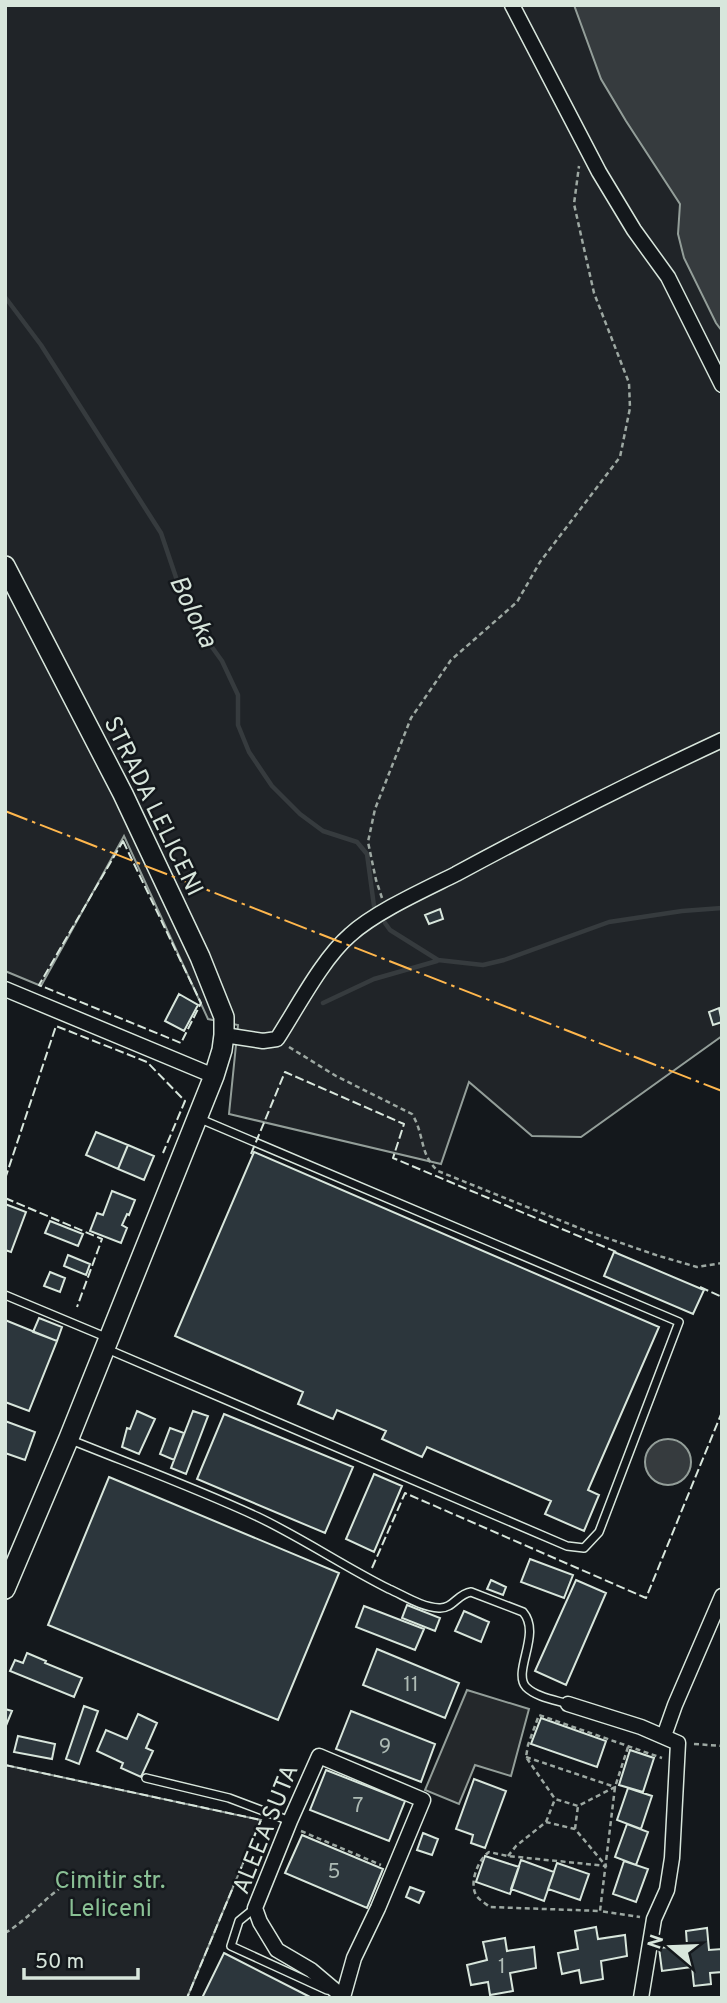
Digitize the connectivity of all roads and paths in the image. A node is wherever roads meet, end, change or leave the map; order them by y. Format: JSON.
{"nodes":[{"id":1,"x":512,"y":5,"type":"edge"},
{"id":2,"x":582,"y":141,"type":"junction"},
{"id":3,"x":722,"y":385,"type":"edge"},
{"id":4,"x":5,"y":566,"type":"edge"},
{"id":5,"x":722,"y":740,"type":"edge"},
{"id":6,"x":387,"y":910,"type":"junction"},
{"id":7,"x":5,"y":989,"type":"edge"},
{"id":8,"x":224,"y":1035,"type":"junction"},
{"id":9,"x":277,"y":1039,"type":"junction"},
{"id":10,"x":214,"y":1076,"type":"junction"},
{"id":11,"x":198,"y":1118,"type":"junction"},
{"id":12,"x":722,"y":1263,"type":"edge"},
{"id":13,"x":5,"y":1294,"type":"edge"},
{"id":14,"x":107,"y":1343,"type":"junction"},
{"id":15,"x":69,"y":1438,"type":"junction"},
{"id":16,"x":10,"y":1563,"type":"edge"},
{"id":17,"x":5,"y":1589,"type":"edge"},
{"id":18,"x":722,"y":1596,"type":"edge"},
{"id":19,"x":568,"y":1704,"type":"joint"},
{"id":20,"x":671,"y":1739,"type":"junction"},
{"id":21,"x":722,"y":1745,"type":"edge"},
{"id":22,"x":628,"y":1747,"type":"junction"},
{"id":23,"x":526,"y":1757,"type":"junction"},
{"id":24,"x":665,"y":1760,"type":"dead end"},
{"id":25,"x":146,"y":1778,"type":"dead end"},
{"id":26,"x":615,"y":1787,"type":"junction"},
{"id":27,"x":555,"y":1799,"type":"junction"},
{"id":28,"x":578,"y":1806,"type":"junction"},
{"id":29,"x":546,"y":1822,"type":"junction"},
{"id":30,"x":289,"y":1823,"type":"junction"},
{"id":31,"x":575,"y":1829,"type":"junction"},
{"id":32,"x":508,"y":1856,"type":"junction"},
{"id":33,"x":606,"y":1866,"type":"junction"},
{"id":34,"x":394,"y":1870,"type":"junction"},
{"id":35,"x":59,"y":1889,"type":"dead end"},
{"id":36,"x":255,"y":1908,"type":"junction"},
{"id":37,"x":600,"y":1911,"type":"junction"},
{"id":38,"x":653,"y":1919,"type":"junction"},
{"id":39,"x":5,"y":1933,"type":"edge"},
{"id":40,"x":343,"y":1998,"type":"edge"},
{"id":41,"x":641,"y":1998,"type":"edge"}],
"edges":[{"from":1,"to":2,"type":"street"},
{"from":2,"to":3,"type":"street"},
{"from":2,"to":6,"type":"path"},
{"from":4,"to":8,"type":"main road","name":"STRADA LELICENI"},
{"from":5,"to":6,"type":"street"},
{"from":6,"to":9,"type":"street"},
{"from":7,"to":10,"type":"street"},
{"from":8,"to":9,"type":"street"},
{"from":8,"to":10,"type":"main road","name":"STRADA LELICENI"},
{"from":9,"to":12,"type":"path"},
{"from":10,"to":11,"type":"main road","name":"STRADA LELICENI"},
{"from":11,"to":14,"type":"main road","name":"STRADA LELICENI"},
{"from":11,"to":14,"type":"lane"},
{"from":13,"to":14,"type":"lane"},
{"from":14,"to":15,"type":"main road","name":"STRADA LELICENI"},
{"from":15,"to":16,"type":"main road","name":"STRADA LELICENI"},
{"from":15,"to":19,"type":"lane"},
{"from":16,"to":17,"type":"main road","name":"STRADA LELICENI"},
{"from":18,"to":20,"type":"street"},
{"from":19,"to":20,"type":"street"},
{"from":20,"to":21,"type":"path"},
{"from":20,"to":38,"type":"street"},
{"from":22,"to":23,"type":"path"},
{"from":22,"to":24,"type":"path"},
{"from":22,"to":26,"type":"path"},
{"from":23,"to":26,"type":"path"},
{"from":23,"to":27,"type":"path"},
{"from":25,"to":30,"type":"lane"},
{"from":26,"to":28,"type":"path"},
{"from":26,"to":33,"type":"path"},
{"from":27,"to":28,"type":"path"},
{"from":27,"to":29,"type":"path"},
{"from":28,"to":31,"type":"path"},
{"from":29,"to":31,"type":"path"},
{"from":29,"to":32,"type":"path"},
{"from":30,"to":34,"type":"path"},
{"from":30,"to":34,"type":"street","name":"ALEEA SUTA"},
{"from":30,"to":36,"type":"street","name":"ALEEA SUTA"},
{"from":31,"to":33,"type":"path"},
{"from":32,"to":33,"type":"path"},
{"from":32,"to":37,"type":"path"},
{"from":33,"to":37,"type":"path"},
{"from":34,"to":40,"type":"street","name":"ALEEA SUTA"},
{"from":35,"to":39,"type":"path"},
{"from":36,"to":40,"type":"street","name":"ALEEA SUTA"},
{"from":36,"to":40,"type":"lane"},
{"from":37,"to":38,"type":"path"},
{"from":38,"to":41,"type":"street"}]}
